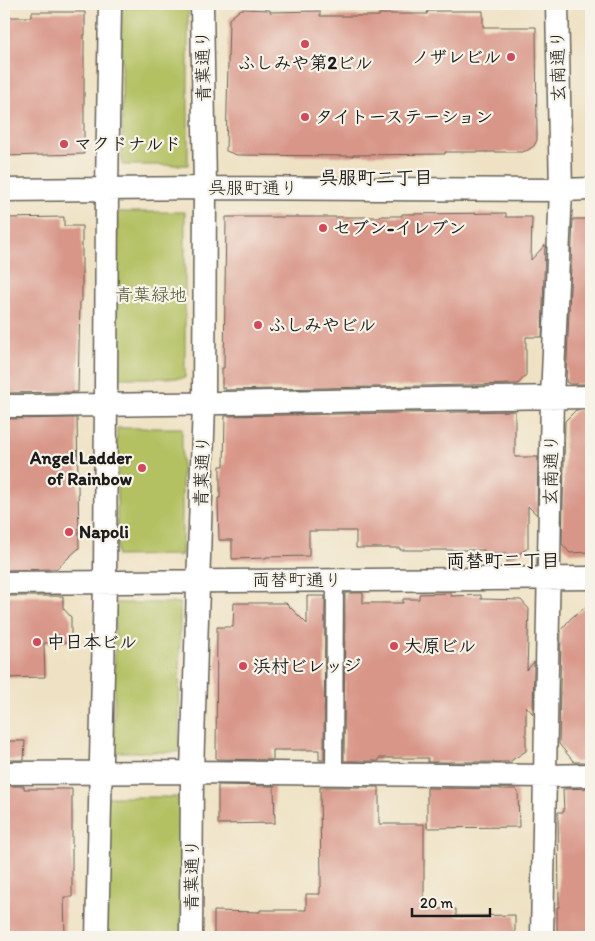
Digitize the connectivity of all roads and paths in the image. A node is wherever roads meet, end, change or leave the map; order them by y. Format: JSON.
{"nodes":[{"id":1,"x":110,"y":4,"type":"edge"},
{"id":2,"x":202,"y":4,"type":"edge"},
{"id":3,"x":557,"y":4,"type":"edge"},
{"id":4,"x":107,"y":188,"type":"junction"},
{"id":5,"x":205,"y":188,"type":"junction"},
{"id":6,"x":591,"y":189,"type":"edge"},
{"id":7,"x":4,"y":190,"type":"edge"},
{"id":8,"x":561,"y":190,"type":"junction"},
{"id":9,"x":591,"y":397,"type":"edge"},
{"id":10,"x":552,"y":398,"type":"junction"},
{"id":11,"x":204,"y":403,"type":"junction"},
{"id":12,"x":4,"y":406,"type":"edge"},
{"id":13,"x":106,"y":406,"type":"junction"},
{"id":14,"x":550,"y":578,"type":"junction"},
{"id":15,"x":591,"y":578,"type":"edge"},
{"id":16,"x":335,"y":580,"type":"junction"},
{"id":17,"x":199,"y":581,"type":"junction"},
{"id":18,"x":4,"y":583,"type":"edge"},
{"id":19,"x":105,"y":583,"type":"junction"},
{"id":20,"x":102,"y":772,"type":"junction"},
{"id":21,"x":192,"y":772,"type":"junction"},
{"id":22,"x":4,"y":773,"type":"edge"},
{"id":23,"x":334,"y":774,"type":"junction"},
{"id":24,"x":591,"y":775,"type":"edge"},
{"id":25,"x":546,"y":776,"type":"junction"},
{"id":26,"x":97,"y":937,"type":"edge"},
{"id":27,"x":191,"y":937,"type":"edge"},
{"id":28,"x":542,"y":937,"type":"edge"}],
"edges":[{"from":1,"to":4,"type":"street"},
{"from":2,"to":5,"type":"street","name":"青葉通り"},
{"from":3,"to":8,"type":"street","name":"玄南通り"},
{"from":4,"to":5,"type":"street","name":"呉服町通り"},
{"from":4,"to":7,"type":"street","name":"呉服町通り"},
{"from":4,"to":13,"type":"street"},
{"from":5,"to":8,"type":"street","name":"呉服町通り"},
{"from":5,"to":11,"type":"street","name":"青葉通り"},
{"from":6,"to":8,"type":"street","name":"呉服町通り"},
{"from":8,"to":10,"type":"street","name":"玄南通り"},
{"from":9,"to":10,"type":"street"},
{"from":10,"to":11,"type":"street"},
{"from":10,"to":14,"type":"street","name":"玄南通り"},
{"from":11,"to":13,"type":"street"},
{"from":11,"to":17,"type":"street","name":"青葉通り"},
{"from":12,"to":13,"type":"street"},
{"from":13,"to":19,"type":"street"},
{"from":14,"to":15,"type":"street","name":"両替町通り"},
{"from":14,"to":16,"type":"street","name":"両替町通り"},
{"from":14,"to":25,"type":"street","name":"玄南通り"},
{"from":16,"to":17,"type":"street","name":"両替町通り"},
{"from":16,"to":23,"type":"street"},
{"from":17,"to":19,"type":"street","name":"両替町通り"},
{"from":17,"to":21,"type":"street","name":"青葉通り"},
{"from":18,"to":19,"type":"street","name":"両替町通り"},
{"from":19,"to":20,"type":"street"},
{"from":20,"to":21,"type":"street"},
{"from":20,"to":22,"type":"street"},
{"from":20,"to":26,"type":"street"},
{"from":21,"to":23,"type":"street"},
{"from":21,"to":27,"type":"street","name":"青葉通り"},
{"from":23,"to":25,"type":"street"},
{"from":24,"to":25,"type":"street"},
{"from":25,"to":28,"type":"street","name":"玄南通り"}]}
